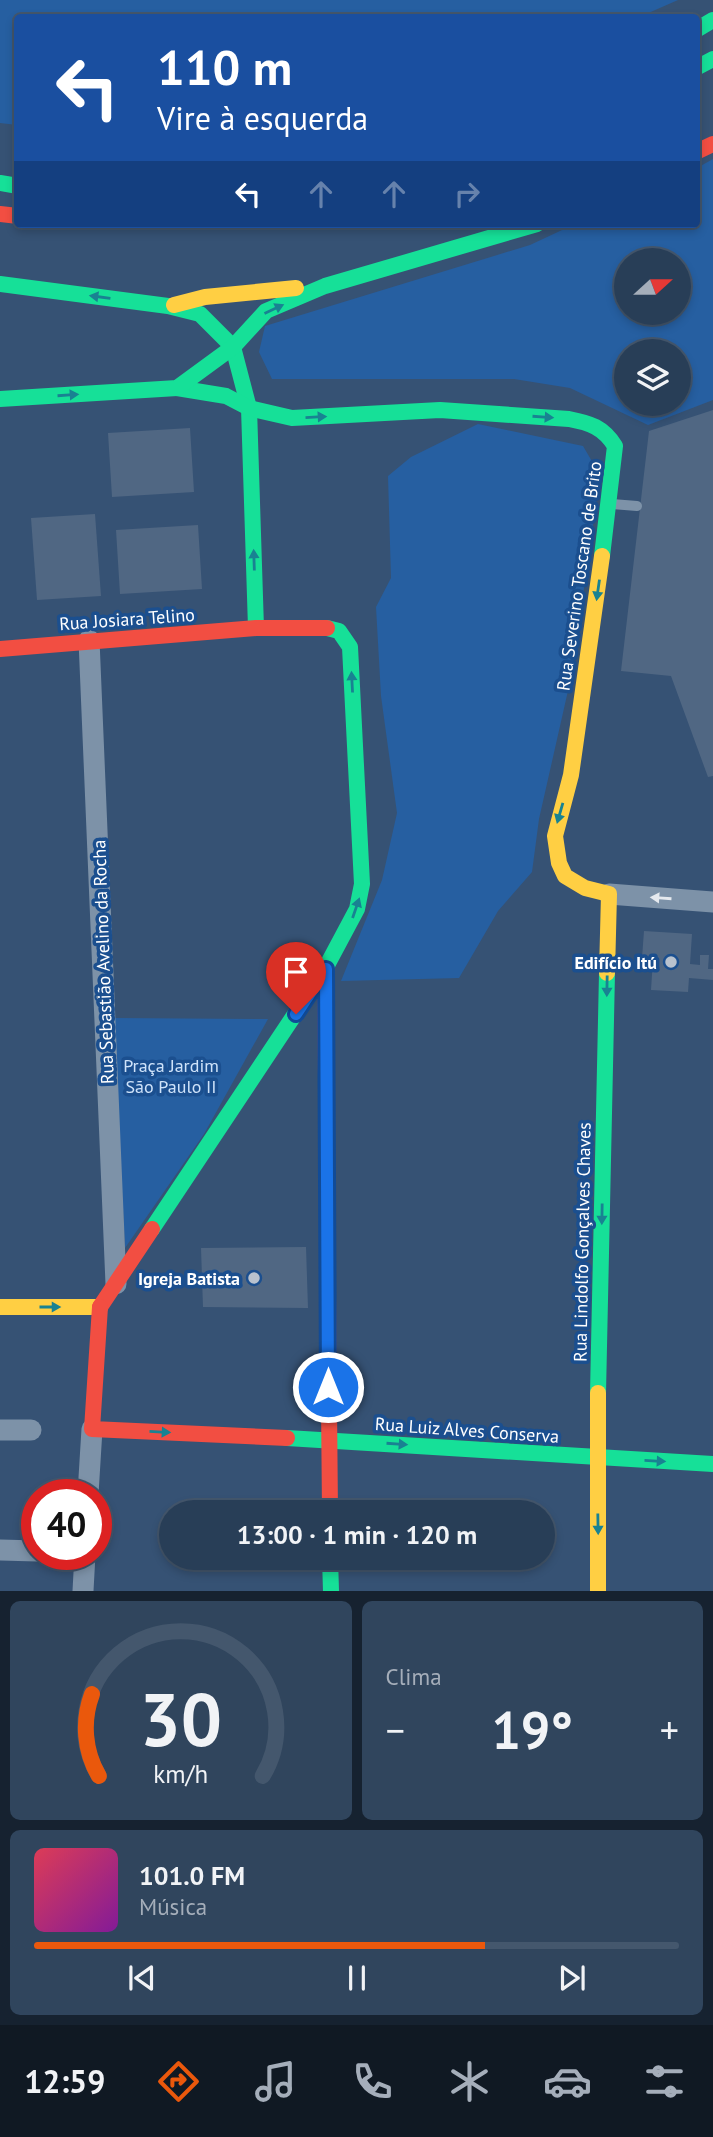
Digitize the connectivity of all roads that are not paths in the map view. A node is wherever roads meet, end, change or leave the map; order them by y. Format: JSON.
{"nodes":[{"id":1,"x":523,"y":228,"type":"edge"},
{"id":2,"x":0,"y":284,"type":"edge"},
{"id":3,"x":325,"y":286,"type":"junction"},
{"id":4,"x":168,"y":306,"type":"junction"},
{"id":5,"x":233,"y":347,"type":"junction"},
{"id":6,"x":177,"y":388,"type":"junction"},
{"id":7,"x":0,"y":399,"type":"edge"},
{"id":8,"x":249,"y":408,"type":"junction"},
{"id":9,"x":610,"y":504,"type":"junction"},
{"id":10,"x":637,"y":506,"type":"dead end"},
{"id":11,"x":256,"y":628,"type":"junction"},
{"id":12,"x":89,"y":640,"type":"junction"},
{"id":13,"x":0,"y":649,"type":"edge"},
{"id":14,"x":609,"y":894,"type":"junction"},
{"id":15,"x":713,"y":902,"type":"edge"},
{"id":16,"x":326,"y":969,"type":"junction"},
{"id":17,"x":116,"y":1284,"type":"junction"},
{"id":18,"x":0,"y":1307,"type":"edge"},
{"id":19,"x":100,"y":1307,"type":"junction"},
{"id":20,"x":92,"y":1429,"type":"junction"},
{"id":21,"x":0,"y":1430,"type":"edge"},
{"id":22,"x":31,"y":1430,"type":"dead end"},
{"id":23,"x":328,"y":1440,"type":"junction"},
{"id":24,"x":597,"y":1458,"type":"junction"},
{"id":25,"x":713,"y":1464,"type":"edge"},
{"id":26,"x":89,"y":1479,"type":"edge"},
{"id":27,"x":330,"y":1500,"type":"edge"},
{"id":28,"x":0,"y":1550,"type":"edge"},
{"id":29,"x":21,"y":1551,"type":"edge"},
{"id":30,"x":84,"y":1570,"type":"edge"},
{"id":31,"x":330,"y":1570,"type":"edge"},
{"id":32,"x":83,"y":1591,"type":"edge"},
{"id":33,"x":331,"y":1591,"type":"edge"},
{"id":34,"x":598,"y":1591,"type":"edge"}],
"edges":[{"from":1,"to":3,"type":"main road"},
{"from":4,"to":2,"type":"main road","one_way":true},
{"from":3,"to":4,"type":"main road"},
{"from":5,"to":3,"type":"main road","one_way":true},
{"from":4,"to":5,"type":"main road"},
{"from":5,"to":6,"type":"main road"},
{"from":5,"to":8,"type":"main road"},
{"from":7,"to":6,"type":"main road","one_way":true},
{"from":6,"to":8,"type":"main road"},
{"from":8,"to":9,"type":"main road","name":"Rua Severino Toscano de Brito","one_way":true},
{"from":11,"to":8,"type":"main road","one_way":true},
{"from":9,"to":10,"type":"lane"},
{"from":9,"to":14,"type":"main road","name":"Rua Severino Toscano de Brito","one_way":true},
{"from":11,"to":12,"type":"main road","name":"Rua Josiara Telino"},
{"from":16,"to":11,"type":"main road","name":"Rua Josiara Telino","one_way":true},
{"from":12,"to":13,"type":"main road","name":"Rua Josiara Telino"},
{"from":12,"to":17,"type":"street","name":"Rua Sebastião Avelino da Rocha"},
{"from":15,"to":14,"type":"street","one_way":true},
{"from":14,"to":24,"type":"main road","name":"Rua Lindolfo Gonçalves Chaves","one_way":true},
{"from":16,"to":17,"type":"main road","name":"Rua Josiara Telino"},
{"from":16,"to":23,"type":"main road"},
{"from":17,"to":19,"type":"main road","name":"Rua Josiara Telino"},
{"from":18,"to":19,"type":"main road","one_way":true},
{"from":19,"to":20,"type":"main road"},
{"from":20,"to":23,"type":"main road","name":"Rua Luiz Alves Conserva","one_way":true},
{"from":20,"to":26,"type":"street"},
{"from":21,"to":22,"type":"street"},
{"from":23,"to":24,"type":"main road","name":"Rua Luiz Alves Conserva","one_way":true},
{"from":23,"to":27,"type":"main road"},
{"from":24,"to":25,"type":"main road","name":"Rua Luiz Alves Conserva","one_way":true},
{"from":24,"to":34,"type":"main road","name":"Rua Lindolfo Gonçalves Chaves","one_way":true},
{"from":28,"to":29,"type":"street"},
{"from":30,"to":32,"type":"street"},
{"from":31,"to":33,"type":"main road"}]}
